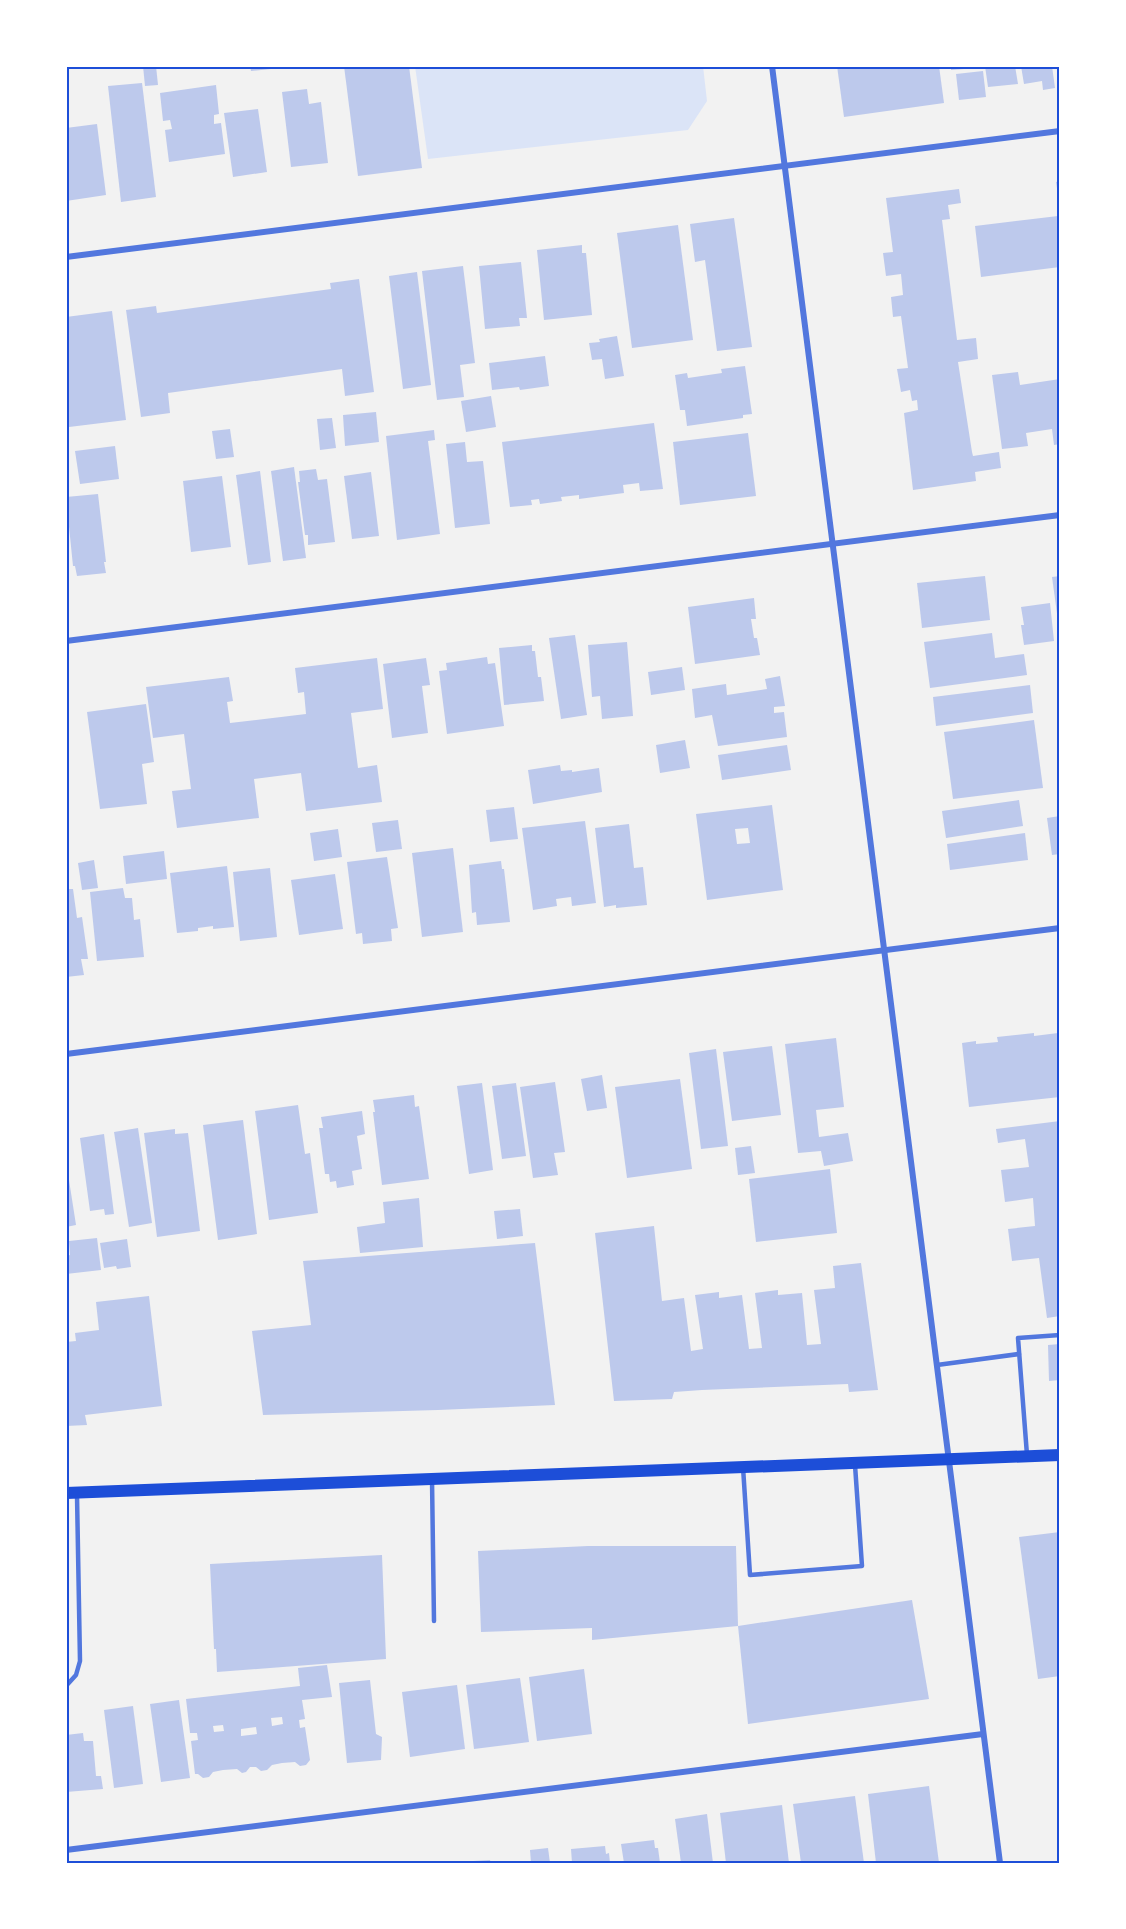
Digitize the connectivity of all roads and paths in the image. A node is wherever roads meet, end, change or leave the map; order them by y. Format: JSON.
{"nodes":[{"id":1,"x":772,"y":66,"type":"edge"},
{"id":2,"x":1060,"y":131,"type":"edge"},
{"id":3,"x":785,"y":166,"type":"junction"},
{"id":4,"x":66,"y":257,"type":"edge"},
{"id":5,"x":1060,"y":515,"type":"edge"},
{"id":6,"x":832,"y":544,"type":"junction"},
{"id":7,"x":66,"y":641,"type":"edge"},
{"id":8,"x":1060,"y":928,"type":"edge"},
{"id":9,"x":884,"y":950,"type":"junction"},
{"id":10,"x":66,"y":1054,"type":"edge"},
{"id":11,"x":1060,"y":1335,"type":"edge"},
{"id":12,"x":1019,"y":1354,"type":"junction"},
{"id":13,"x":936,"y":1365,"type":"junction"},
{"id":14,"x":1060,"y":1455,"type":"edge"},
{"id":15,"x":1027,"y":1456,"type":"junction"},
{"id":16,"x":949,"y":1459,"type":"junction"},
{"id":17,"x":855,"y":1463,"type":"junction"},
{"id":18,"x":743,"y":1467,"type":"junction"},
{"id":19,"x":432,"y":1479,"type":"junction"},
{"id":20,"x":71,"y":1493,"type":"edge"},
{"id":21,"x":434,"y":1621,"type":"dead end"},
{"id":22,"x":66,"y":1686,"type":"edge"},
{"id":23,"x":983,"y":1734,"type":"junction"},
{"id":24,"x":66,"y":1850,"type":"edge"},
{"id":25,"x":1000,"y":1863,"type":"edge"}],
"edges":[{"from":1,"to":3,"type":"street"},
{"from":2,"to":3,"type":"street"},
{"from":3,"to":4,"type":"street"},
{"from":3,"to":6,"type":"street"},
{"from":5,"to":6,"type":"street"},
{"from":6,"to":7,"type":"street"},
{"from":6,"to":9,"type":"street"},
{"from":8,"to":9,"type":"street"},
{"from":9,"to":10,"type":"street"},
{"from":9,"to":13,"type":"street"},
{"from":11,"to":12,"type":"lane"},
{"from":12,"to":13,"type":"lane"},
{"from":12,"to":15,"type":"lane"},
{"from":13,"to":16,"type":"street"},
{"from":14,"to":15,"type":"main road"},
{"from":15,"to":16,"type":"main road"},
{"from":16,"to":17,"type":"main road"},
{"from":16,"to":23,"type":"street"},
{"from":17,"to":18,"type":"main road"},
{"from":17,"to":18,"type":"lane"},
{"from":18,"to":19,"type":"main road"},
{"from":19,"to":20,"type":"main road"},
{"from":19,"to":21,"type":"lane"},
{"from":20,"to":22,"type":"lane"},
{"from":23,"to":24,"type":"street"},
{"from":23,"to":25,"type":"street"}]}
